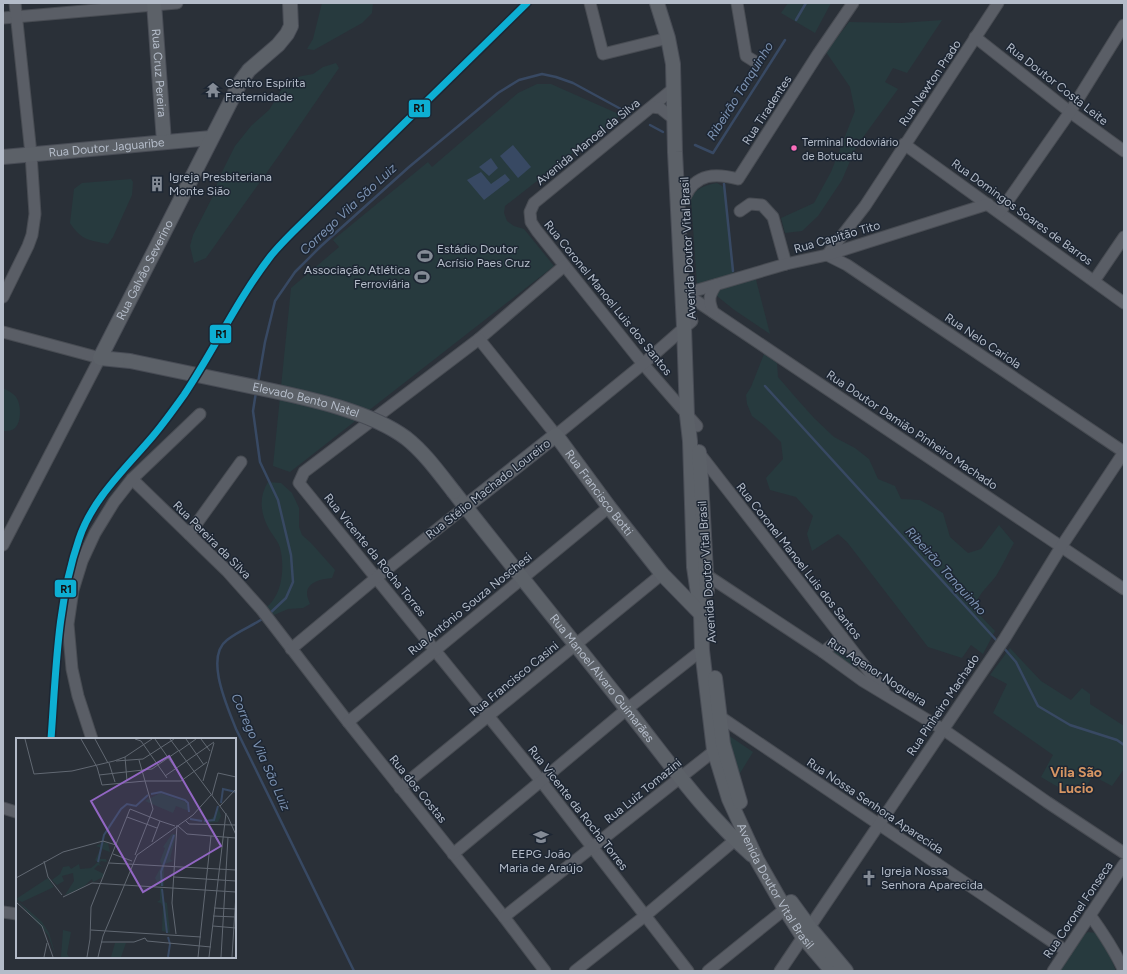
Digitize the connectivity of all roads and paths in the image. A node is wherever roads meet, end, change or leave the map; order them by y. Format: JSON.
{"nodes":[{"id":1,"x":15,"y":3,"type":"edge"},
{"id":2,"x":177,"y":3,"type":"edge"},
{"id":3,"x":290,"y":3,"type":"edge"},
{"id":4,"x":590,"y":3,"type":"edge"},
{"id":5,"x":657,"y":3,"type":"edge"},
{"id":6,"x":737,"y":3,"type":"edge"},
{"id":7,"x":853,"y":3,"type":"edge"},
{"id":8,"x":998,"y":3,"type":"edge"},
{"id":9,"x":154,"y":4,"type":"edge"},
{"id":10,"x":16,"y":17,"type":"junction"},
{"id":11,"x":3,"y":18,"type":"edge"},
{"id":12,"x":1124,"y":25,"type":"edge"},
{"id":13,"x":975,"y":37,"type":"junction"},
{"id":14,"x":668,"y":38,"type":"junction"},
{"id":15,"x":754,"y":62,"type":"dead end"},
{"id":16,"x":673,"y":90,"type":"junction"},
{"id":17,"x":652,"y":107,"type":"junction"},
{"id":18,"x":1070,"y":112,"type":"junction"},
{"id":19,"x":676,"y":120,"type":"junction"},
{"id":20,"x":211,"y":138,"type":"junction"},
{"id":21,"x":164,"y":142,"type":"junction"},
{"id":22,"x":904,"y":144,"type":"junction"},
{"id":23,"x":1124,"y":151,"type":"edge"},
{"id":24,"x":31,"y":154,"type":"junction"},
{"id":25,"x":3,"y":157,"type":"edge"},
{"id":26,"x":685,"y":197,"type":"junction"},
{"id":27,"x":988,"y":204,"type":"junction"},
{"id":28,"x":740,"y":211,"type":"dead end"},
{"id":29,"x":1000,"y":212,"type":"junction"},
{"id":30,"x":531,"y":222,"type":"joint"},
{"id":31,"x":1124,"y":237,"type":"edge"},
{"id":32,"x":827,"y":255,"type":"junction"},
{"id":33,"x":786,"y":264,"type":"junction"},
{"id":34,"x":564,"y":266,"type":"junction"},
{"id":35,"x":1094,"y":281,"type":"junction"},
{"id":36,"x":716,"y":285,"type":"junction"},
{"id":37,"x":3,"y":297,"type":"edge"},
{"id":38,"x":687,"y":297,"type":"junction"},
{"id":39,"x":1124,"y":303,"type":"edge"},
{"id":40,"x":713,"y":312,"type":"junction"},
{"id":41,"x":688,"y":324,"type":"junction"},
{"id":42,"x":3,"y":332,"type":"edge"},
{"id":43,"x":479,"y":339,"type":"junction"},
{"id":44,"x":100,"y":358,"type":"junction"},
{"id":45,"x":643,"y":364,"type":"junction"},
{"id":46,"x":200,"y":414,"type":"dead end"},
{"id":47,"x":687,"y":415,"type":"junction"},
{"id":48,"x":697,"y":426,"type":"junction"},
{"id":49,"x":556,"y":435,"type":"junction"},
{"id":50,"x":1124,"y":452,"type":"edge"},
{"id":51,"x":699,"y":453,"type":"junction"},
{"id":52,"x":241,"y":462,"type":"dead end"},
{"id":53,"x":132,"y":479,"type":"junction"},
{"id":54,"x":719,"y":480,"type":"junction"},
{"id":55,"x":696,"y":481,"type":"junction"},
{"id":56,"x":454,"y":492,"type":"joint"},
{"id":57,"x":465,"y":507,"type":"junction"},
{"id":58,"x":609,"y":507,"type":"junction"},
{"id":59,"x":7,"y":526,"type":"edge"},
{"id":60,"x":189,"y":534,"type":"junction"},
{"id":61,"x":3,"y":545,"type":"edge"},
{"id":62,"x":1061,"y":547,"type":"junction"},
{"id":63,"x":700,"y":570,"type":"junction"},
{"id":64,"x":662,"y":574,"type":"junction"},
{"id":65,"x":376,"y":578,"type":"junction"},
{"id":66,"x":522,"y":579,"type":"junction"},
{"id":67,"x":1124,"y":589,"type":"edge"},
{"id":68,"x":705,"y":618,"type":"junction"},
{"id":69,"x":272,"y":622,"type":"joint"},
{"id":70,"x":842,"y":637,"type":"junction"},
{"id":71,"x":576,"y":646,"type":"junction"},
{"id":72,"x":291,"y":649,"type":"junction"},
{"id":73,"x":435,"y":649,"type":"junction"},
{"id":74,"x":702,"y":650,"type":"junction"},
{"id":75,"x":823,"y":652,"type":"junction"},
{"id":76,"x":865,"y":667,"type":"junction"},
{"id":77,"x":863,"y":681,"type":"junction"},
{"id":78,"x":888,"y":696,"type":"junction"},
{"id":79,"x":627,"y":709,"type":"junction"},
{"id":80,"x":714,"y":713,"type":"junction"},
{"id":81,"x":488,"y":715,"type":"junction"},
{"id":82,"x":348,"y":722,"type":"junction"},
{"id":83,"x":944,"y":730,"type":"junction"},
{"id":84,"x":92,"y":738,"type":"edge"},
{"id":85,"x":718,"y":747,"type":"junction"},
{"id":86,"x":680,"y":778,"type":"junction"},
{"id":87,"x":541,"y":781,"type":"junction"},
{"id":88,"x":400,"y":788,"type":"junction"},
{"id":89,"x":3,"y":808,"type":"edge"},
{"id":90,"x":16,"y":812,"type":"dead end"},
{"id":91,"x":878,"y":824,"type":"junction"},
{"id":92,"x":735,"y":840,"type":"junction"},
{"id":93,"x":592,"y":848,"type":"junction"},
{"id":94,"x":1124,"y":853,"type":"edge"},
{"id":95,"x":453,"y":854,"type":"junction"},
{"id":96,"x":757,"y":860,"type":"junction"},
{"id":97,"x":1124,"y":864,"type":"edge"},
{"id":98,"x":785,"y":909,"type":"junction"},
{"id":99,"x":646,"y":915,"type":"junction"},
{"id":100,"x":1090,"y":915,"type":"junction"},
{"id":101,"x":504,"y":917,"type":"junction"},
{"id":102,"x":807,"y":932,"type":"junction"},
{"id":103,"x":1066,"y":951,"type":"junction"},
{"id":104,"x":545,"y":971,"type":"edge"},
{"id":105,"x":575,"y":971,"type":"edge"},
{"id":106,"x":688,"y":971,"type":"edge"},
{"id":107,"x":708,"y":971,"type":"edge"},
{"id":108,"x":780,"y":971,"type":"edge"},
{"id":109,"x":832,"y":971,"type":"edge"},
{"id":110,"x":846,"y":971,"type":"edge"},
{"id":111,"x":1053,"y":971,"type":"edge"},
{"id":112,"x":1124,"y":971,"type":"edge"}],
"edges":[{"from":1,"to":10,"type":"street"},
{"from":2,"to":9,"type":"street"},
{"from":3,"to":20,"type":"main road","name":"Rua Galvão Severino"},
{"from":4,"to":14,"type":"street"},
{"from":5,"to":14,"type":"main road"},
{"from":6,"to":15,"type":"street"},
{"from":7,"to":26,"type":"street","name":"Rua Tiradentes"},
{"from":8,"to":13,"type":"street","name":"Rua Newton Prado"},
{"from":9,"to":10,"type":"street"},
{"from":9,"to":21,"type":"main road","name":"Rua Cruz Pereira"},
{"from":10,"to":11,"type":"street"},
{"from":10,"to":24,"type":"street"},
{"from":12,"to":18,"type":"street"},
{"from":13,"to":18,"type":"street","name":"Rua Doutor Costa Leite"},
{"from":13,"to":22,"type":"street","name":"Rua Newton Prado"},
{"from":14,"to":16,"type":"main road"},
{"from":16,"to":17,"type":"street","name":"Avenida Manoel da Silva"},
{"from":16,"to":19,"type":"main road"},
{"from":17,"to":19,"type":"street"},
{"from":17,"to":30,"type":"street","name":"Avenida Manoel da Silva"},
{"from":18,"to":23,"type":"street","name":"Rua Doutor Costa Leite"},
{"from":18,"to":29,"type":"street"},
{"from":19,"to":26,"type":"main road","name":"Avenida Doutor Vital Brasil"},
{"from":19,"to":38,"type":"main road","name":"Avenida Doutor Vital Brasil"},
{"from":20,"to":21,"type":"main road","name":"Rua Doutor Jaguaribe"},
{"from":20,"to":44,"type":"main road","name":"Rua Galvão Severino"},
{"from":21,"to":24,"type":"main road","name":"Rua Doutor Jaguaribe"},
{"from":22,"to":27,"type":"street","name":"Rua Domingos Soares de Barros"},
{"from":22,"to":32,"type":"street","name":"Rua Newton Prado"},
{"from":24,"to":25,"type":"main road","name":"Rua Doutor Jaguaribe"},
{"from":24,"to":37,"type":"street"},
{"from":26,"to":38,"type":"main road","name":"Avenida Doutor Vital Brasil"},
{"from":27,"to":29,"type":"street","name":"Rua Domingos Soares de Barros"},
{"from":27,"to":32,"type":"street","name":"Rua Capitão Tito"},
{"from":28,"to":33,"type":"street"},
{"from":29,"to":35,"type":"street","name":"Rua Domingos Soares de Barros"},
{"from":30,"to":34,"type":"street","name":"Rua Coronel Manoel Luis dos Santos"},
{"from":31,"to":35,"type":"street"},
{"from":32,"to":33,"type":"street","name":"Rua Capitão Tito"},
{"from":32,"to":50,"type":"street","name":"Rua Nelo Cariola"},
{"from":33,"to":36,"type":"street","name":"Rua Capitão Tito"},
{"from":34,"to":43,"type":"street","name":"Rua Vicente da Rocha Torres"},
{"from":34,"to":45,"type":"street","name":"Rua Coronel Manoel Luis dos Santos"},
{"from":35,"to":39,"type":"street","name":"Rua Domingos Soares de Barros"},
{"from":36,"to":38,"type":"street","name":"Rua Capitão Tito"},
{"from":36,"to":40,"type":"street"},
{"from":38,"to":40,"type":"street","name":"Rua Doutor Damião Pinheiro Machado"},
{"from":38,"to":41,"type":"main road","name":"Avenida Doutor Vital Brasil"},
{"from":40,"to":62,"type":"street","name":"Rua Doutor Damião Pinheiro Machado"},
{"from":41,"to":45,"type":"street","name":"Rua Stélio Machado Loureiro"},
{"from":41,"to":47,"type":"main road","name":"Avenida Doutor Vital Brasil"},
{"from":41,"to":48,"type":"main road","name":"Avenida Doutor Vital Brasil"},
{"from":42,"to":44,"type":"street"},
{"from":43,"to":49,"type":"street","name":"Rua Francisco Botti"},
{"from":43,"to":65,"type":"street","name":"Rua Vicente da Rocha Torres"},
{"from":44,"to":56,"type":"main road","name":"Elevado Bento Natel","bridge":true},
{"from":44,"to":59,"type":"street","name":"Rua Galvão Severino"},
{"from":45,"to":47,"type":"street","name":"Rua Coronel Manoel Luis dos Santos"},
{"from":45,"to":49,"type":"street","name":"Rua Stélio Machado Loureiro"},
{"from":46,"to":53,"type":"street"},
{"from":47,"to":48,"type":"street","name":"Rua Coronel Manoel Luis dos Santos"},
{"from":47,"to":55,"type":"main road","name":"Avenida Doutor Vital Brasil"},
{"from":48,"to":51,"type":"main road","name":"Avenida Doutor Vital Brasil"},
{"from":49,"to":57,"type":"main road","name":"Rua Stélio Machado Loureiro"},
{"from":49,"to":58,"type":"main road","name":"Rua Francisco Botti"},
{"from":50,"to":62,"type":"street","name":"Rua Pinheiro Machado"},
{"from":51,"to":54,"type":"street","name":"Rua Coronel Manoel Luis dos Santos"},
{"from":51,"to":55,"type":"main road","name":"Avenida Doutor Vital Brasil"},
{"from":52,"to":60,"type":"street"},
{"from":53,"to":60,"type":"street","name":"Rua Pereira da Silva"},
{"from":53,"to":84,"type":"street"},
{"from":54,"to":55,"type":"street","name":"Rua Coronel Manoel Luis dos Santos"},
{"from":54,"to":70,"type":"street","name":"Rua Coronel Manoel Luis dos Santos"},
{"from":55,"to":63,"type":"main road","name":"Avenida Doutor Vital Brasil"},
{"from":56,"to":57,"type":"main road","name":"Rua Manoel Alvaro Guimarães"},
{"from":57,"to":65,"type":"street","name":"Rua Stélio Machado Loureiro"},
{"from":57,"to":66,"type":"main road","name":"Rua Manoel Alvaro Guimarães"},
{"from":58,"to":64,"type":"main road","name":"Rua Francisco Botti"},
{"from":58,"to":66,"type":"street","name":"Rua António Souza Noschesi"},
{"from":59,"to":61,"type":"street","name":"Rua Galvão Severino"},
{"from":60,"to":69,"type":"street","name":"Rua Pereira da Silva"},
{"from":62,"to":67,"type":"street","name":"Rua Doutor Damião Pinheiro Machado"},
{"from":62,"to":83,"type":"street","name":"Rua Pinheiro Machado"},
{"from":63,"to":68,"type":"main road","name":"Avenida Doutor Vital Brasil"},
{"from":63,"to":75,"type":"street","name":"Rua Agenor Nogueira"},
{"from":64,"to":68,"type":"main road","name":"Rua Francisco Botti"},
{"from":64,"to":71,"type":"street","name":"Rua Francisco Casini"},
{"from":65,"to":72,"type":"street","name":"Rua Stélio Machado Loureiro"},
{"from":65,"to":73,"type":"street","name":"Rua Vicente da Rocha Torres"},
{"from":66,"to":71,"type":"main road","name":"Rua Manoel Alvaro Guimarães"},
{"from":66,"to":73,"type":"street","name":"Rua António Souza Noschesi"},
{"from":68,"to":74,"type":"main road","name":"Avenida Doutor Vital Brasil"},
{"from":68,"to":80,"type":"main road","name":"Avenida Doutor Vital Brasil"},
{"from":69,"to":72,"type":"street","name":"Rua dos Costas"},
{"from":70,"to":75,"type":"street"},
{"from":70,"to":76,"type":"street","name":"Rua Coronel Manoel Luis dos Santos"},
{"from":71,"to":79,"type":"main road","name":"Rua Manoel Alvaro Guimarães"},
{"from":71,"to":81,"type":"street","name":"Rua Francisco Casini"},
{"from":72,"to":82,"type":"street","name":"Rua dos Costas"},
{"from":73,"to":81,"type":"street","name":"Rua Vicente da Rocha Torres"},
{"from":73,"to":82,"type":"street","name":"Rua António Souza Noschesi"},
{"from":74,"to":79,"type":"street"},
{"from":74,"to":80,"type":"main road","name":"Avenida Doutor Vital Brasil"},
{"from":75,"to":77,"type":"street","name":"Rua Agenor Nogueira"},
{"from":76,"to":77,"type":"street"},
{"from":76,"to":78,"type":"street","name":"Rua Coronel Manoel Luis dos Santos"},
{"from":77,"to":78,"type":"street","name":"Rua Agenor Nogueira"},
{"from":78,"to":83,"type":"street","name":"Rua Agenor Nogueira"},
{"from":79,"to":86,"type":"main road","name":"Rua Manoel Alvaro Guimarães"},
{"from":79,"to":87,"type":"street"},
{"from":80,"to":85,"type":"main road","name":"Avenida Doutor Vital Brasil"},
{"from":80,"to":91,"type":"street","name":"Rua Nossa Senhora Aparecida"},
{"from":81,"to":87,"type":"street","name":"Rua Vicente da Rocha Torres"},
{"from":81,"to":88,"type":"street","name":"Rua Francisco Casini"},
{"from":82,"to":88,"type":"street","name":"Rua dos Costas"},
{"from":83,"to":91,"type":"street","name":"Rua Pinheiro Machado"},
{"from":83,"to":94,"type":"street","name":"Rua Agenor Nogueira"},
{"from":85,"to":86,"type":"street","name":"Rua Luiz Tomazini"},
{"from":85,"to":96,"type":"main road","name":"Avenida Doutor Vital Brasil"},
{"from":85,"to":102,"type":"main road","name":"Avenida Doutor Vital Brasil"},
{"from":86,"to":92,"type":"main road","name":"Rua Manoel Alvaro Guimarães"},
{"from":86,"to":93,"type":"street","name":"Rua Luiz Tomazini"},
{"from":87,"to":93,"type":"street","name":"Rua Vicente da Rocha Torres"},
{"from":87,"to":95,"type":"street"},
{"from":88,"to":95,"type":"street","name":"Rua dos Costas"},
{"from":89,"to":90,"type":"street"},
{"from":91,"to":102,"type":"street","name":"Rua Pinheiro Machado"},
{"from":91,"to":103,"type":"street","name":"Rua Nossa Senhora Aparecida"},
{"from":92,"to":96,"type":"main road","name":"Rua Manoel Alvaro Guimarães"},
{"from":92,"to":99,"type":"street"},
{"from":93,"to":99,"type":"street","name":"Rua Vicente da Rocha Torres"},
{"from":93,"to":101,"type":"street","name":"Rua Luiz Tomazini"},
{"from":95,"to":101,"type":"street","name":"Rua dos Costas"},
{"from":96,"to":98,"type":"main road","name":"Avenida Doutor Vital Brasil"},
{"from":97,"to":100,"type":"street","name":"Rua Coronel Fonseca"},
{"from":98,"to":102,"type":"main road","name":"Avenida Doutor Vital Brasil"},
{"from":98,"to":107,"type":"street"},
{"from":99,"to":105,"type":"street"},
{"from":99,"to":106,"type":"street","name":"Rua Vicente da Rocha Torres"},
{"from":100,"to":103,"type":"street","name":"Rua Coronel Fonseca"},
{"from":100,"to":112,"type":"street"},
{"from":101,"to":104,"type":"street","name":"Rua dos Costas"},
{"from":102,"to":108,"type":"street","name":"Rua Pinheiro Machado"},
{"from":102,"to":109,"type":"main road","name":"Avenida Doutor Vital Brasil"},
{"from":102,"to":110,"type":"main road","name":"Avenida Doutor Vital Brasil"},
{"from":103,"to":111,"type":"street","name":"Rua Coronel Fonseca"}]}
